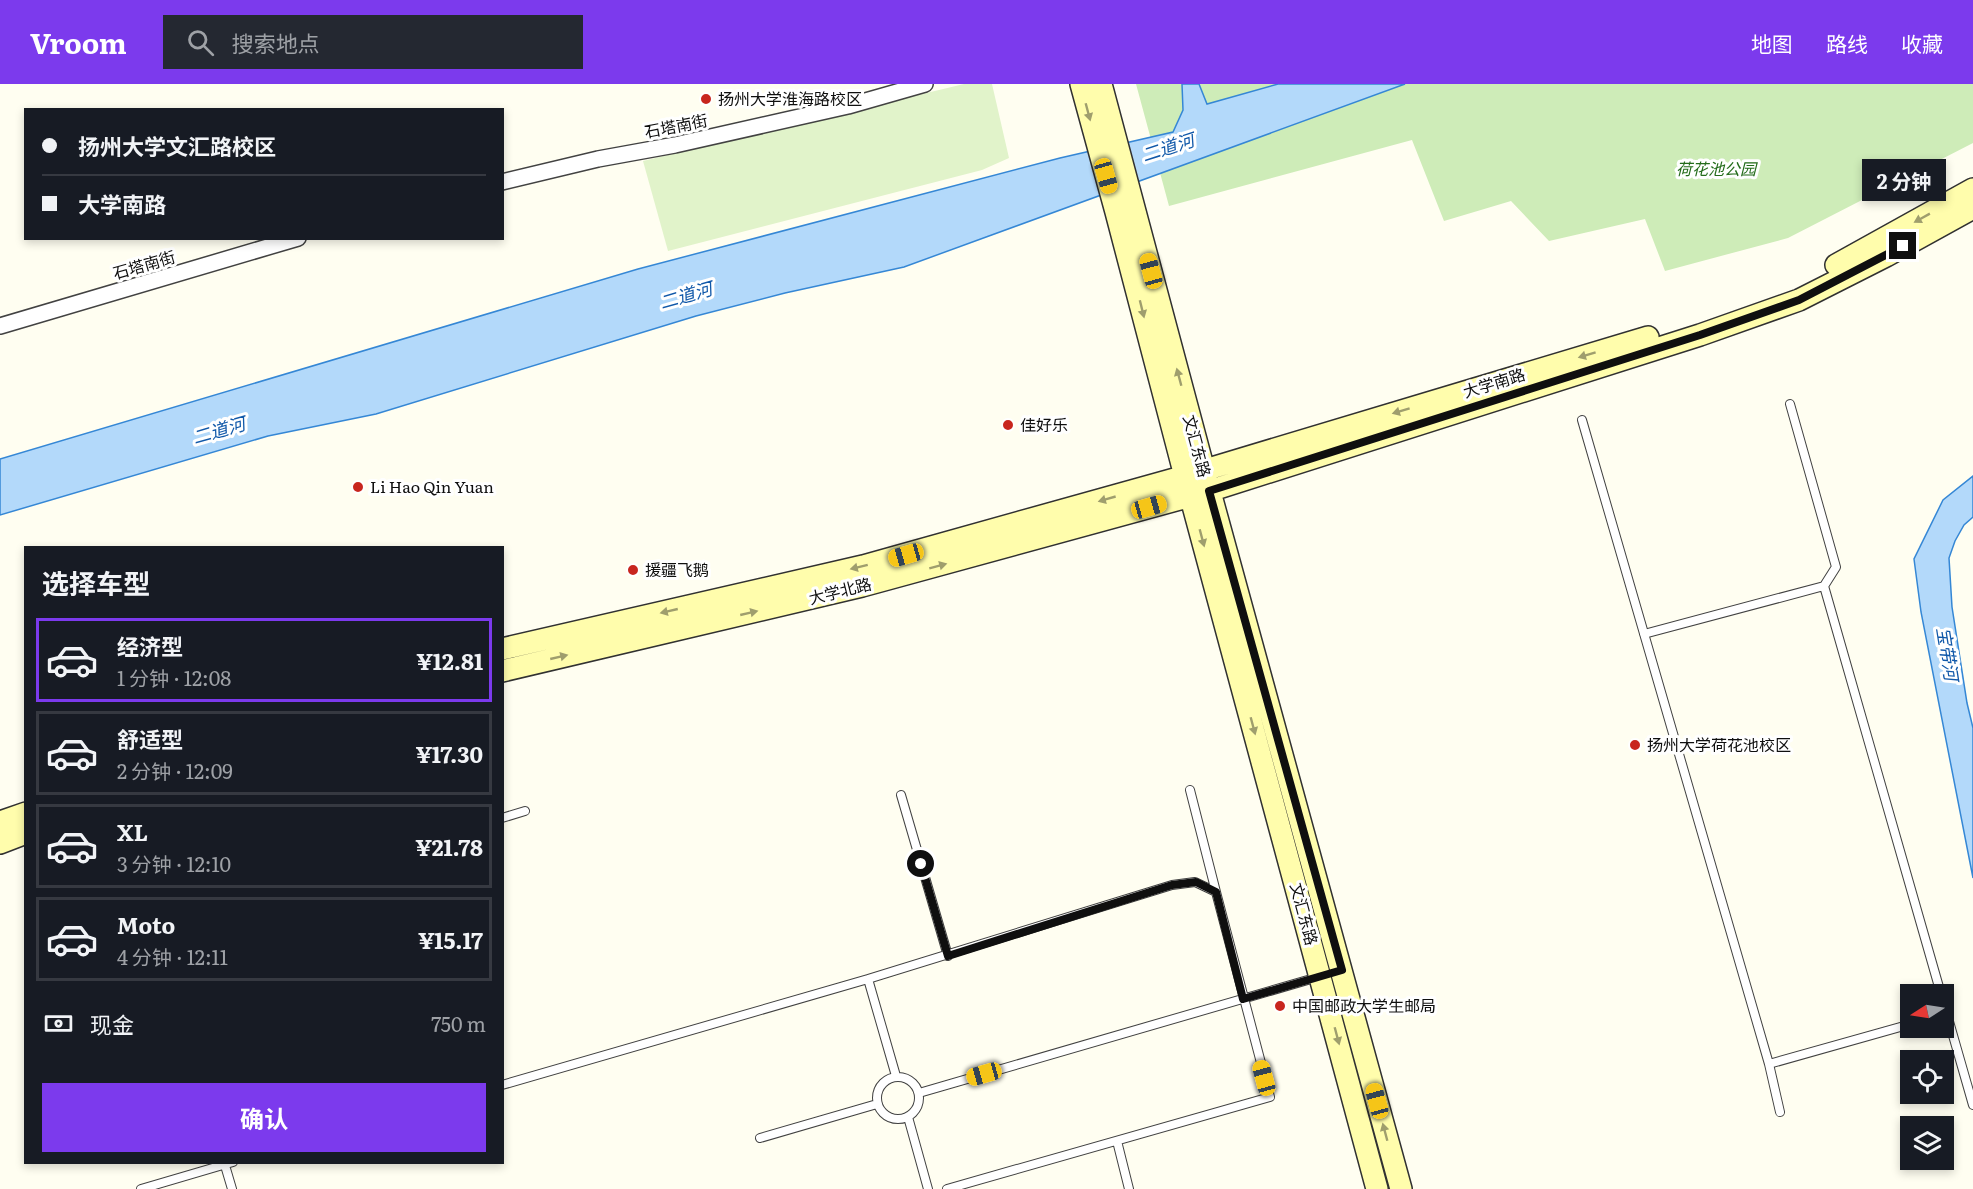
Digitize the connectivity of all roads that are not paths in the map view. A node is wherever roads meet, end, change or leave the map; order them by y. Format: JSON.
{"nodes":[{"id":1,"x":925,"y":84,"type":"edge"},
{"id":2,"x":1081,"y":84,"type":"edge"},
{"id":3,"x":1101,"y":84,"type":"edge"},
{"id":4,"x":1105,"y":136,"type":"junction"},
{"id":5,"x":504,"y":182,"type":"edge"},
{"id":6,"x":1973,"y":189,"type":"edge"},
{"id":7,"x":1973,"y":208,"type":"edge"},
{"id":8,"x":291,"y":240,"type":"edge"},
{"id":9,"x":0,"y":326,"type":"edge"},
{"id":10,"x":1790,"y":404,"type":"dead end"},
{"id":11,"x":1582,"y":420,"type":"dead end"},
{"id":12,"x":1197,"y":483,"type":"junction"},
{"id":13,"x":1824,"y":586,"type":"junction"},
{"id":14,"x":1644,"y":634,"type":"junction"},
{"id":15,"x":504,"y":649,"type":"edge"},
{"id":16,"x":504,"y":671,"type":"edge"},
{"id":17,"x":1190,"y":790,"type":"dead end"},
{"id":18,"x":901,"y":795,"type":"dead end"},
{"id":19,"x":525,"y":811,"type":"dead end"},
{"id":20,"x":24,"y":814,"type":"edge"},
{"id":21,"x":504,"y":817,"type":"edge"},
{"id":22,"x":0,"y":822,"type":"edge"},
{"id":23,"x":24,"y":834,"type":"edge"},
{"id":24,"x":0,"y":843,"type":"edge"},
{"id":25,"x":1216,"y":892,"type":"junction"},
{"id":26,"x":948,"y":956,"type":"junction"},
{"id":27,"x":1342,"y":970,"type":"junction"},
{"id":28,"x":1321,"y":976,"type":"junction"},
{"id":29,"x":868,"y":979,"type":"junction"},
{"id":30,"x":1938,"y":984,"type":"edge"},
{"id":31,"x":1243,"y":999,"type":"junction"},
{"id":32,"x":1900,"y":1027,"type":"edge"},
{"id":33,"x":1952,"y":1038,"type":"edge"},
{"id":34,"x":1769,"y":1064,"type":"junction"},
{"id":35,"x":896,"y":1076,"type":"junction"},
{"id":36,"x":504,"y":1084,"type":"edge"},
{"id":37,"x":919,"y":1093,"type":"junction"},
{"id":38,"x":877,"y":1104,"type":"junction"},
{"id":39,"x":1973,"y":1105,"type":"edge"},
{"id":40,"x":1780,"y":1112,"type":"dead end"},
{"id":41,"x":908,"y":1117,"type":"junction"},
{"id":42,"x":760,"y":1138,"type":"dead end"},
{"id":43,"x":1117,"y":1141,"type":"junction"},
{"id":44,"x":224,"y":1164,"type":"edge"},
{"id":45,"x":227,"y":1164,"type":"edge"},
{"id":46,"x":141,"y":1189,"type":"edge"},
{"id":47,"x":232,"y":1189,"type":"edge"},
{"id":48,"x":928,"y":1189,"type":"edge"},
{"id":49,"x":947,"y":1189,"type":"edge"},
{"id":50,"x":1130,"y":1189,"type":"edge"},
{"id":51,"x":1377,"y":1189,"type":"edge"},
{"id":52,"x":1401,"y":1189,"type":"edge"}],
"edges":[{"from":1,"to":5,"type":"street","name":"石塔南街"},
{"from":2,"to":4,"type":"street","name":"文汇东路","one_way":true},
{"from":3,"to":4,"type":"street","name":"文汇东路"},
{"from":4,"to":12,"type":"street","name":"文汇东路"},
{"from":6,"to":12,"type":"street","name":"大学南路","one_way":true},
{"from":7,"to":12,"type":"street","name":"大学南路"},
{"from":8,"to":9,"type":"street","name":"石塔南街"},
{"from":10,"to":13,"type":"lane"},
{"from":11,"to":14,"type":"lane"},
{"from":12,"to":15,"type":"street","name":"大学北路","one_way":true},
{"from":16,"to":12,"type":"street","name":"大学北路","one_way":true},
{"from":12,"to":27,"type":"street","name":"文汇东路"},
{"from":12,"to":28,"type":"street","name":"文汇东路","one_way":true},
{"from":13,"to":14,"type":"lane"},
{"from":13,"to":30,"type":"lane"},
{"from":14,"to":34,"type":"lane"},
{"from":17,"to":25,"type":"lane"},
{"from":18,"to":26,"type":"lane"},
{"from":19,"to":21,"type":"lane"},
{"from":20,"to":22,"type":"street"},
{"from":23,"to":24,"type":"street"},
{"from":25,"to":26,"type":"lane"},
{"from":25,"to":31,"type":"lane"},
{"from":26,"to":29,"type":"lane"},
{"from":27,"to":28,"type":"lane"},
{"from":52,"to":27,"type":"street","name":"文汇东路","one_way":true},
{"from":28,"to":31,"type":"lane"},
{"from":28,"to":51,"type":"street","name":"文汇东路","one_way":true},
{"from":29,"to":35,"type":"lane"},
{"from":29,"to":36,"type":"lane"},
{"from":31,"to":37,"type":"lane"},
{"from":31,"to":43,"type":"lane"},
{"from":32,"to":34,"type":"lane"},
{"from":33,"to":39,"type":"lane"},
{"from":34,"to":40,"type":"lane"},
{"from":35,"to":37,"type":"lane"},
{"from":35,"to":38,"type":"lane"},
{"from":37,"to":41,"type":"lane"},
{"from":38,"to":41,"type":"lane"},
{"from":38,"to":42,"type":"lane"},
{"from":41,"to":48,"type":"lane"},
{"from":43,"to":49,"type":"lane"},
{"from":43,"to":50,"type":"lane"},
{"from":44,"to":46,"type":"lane"},
{"from":45,"to":47,"type":"lane"}]}
